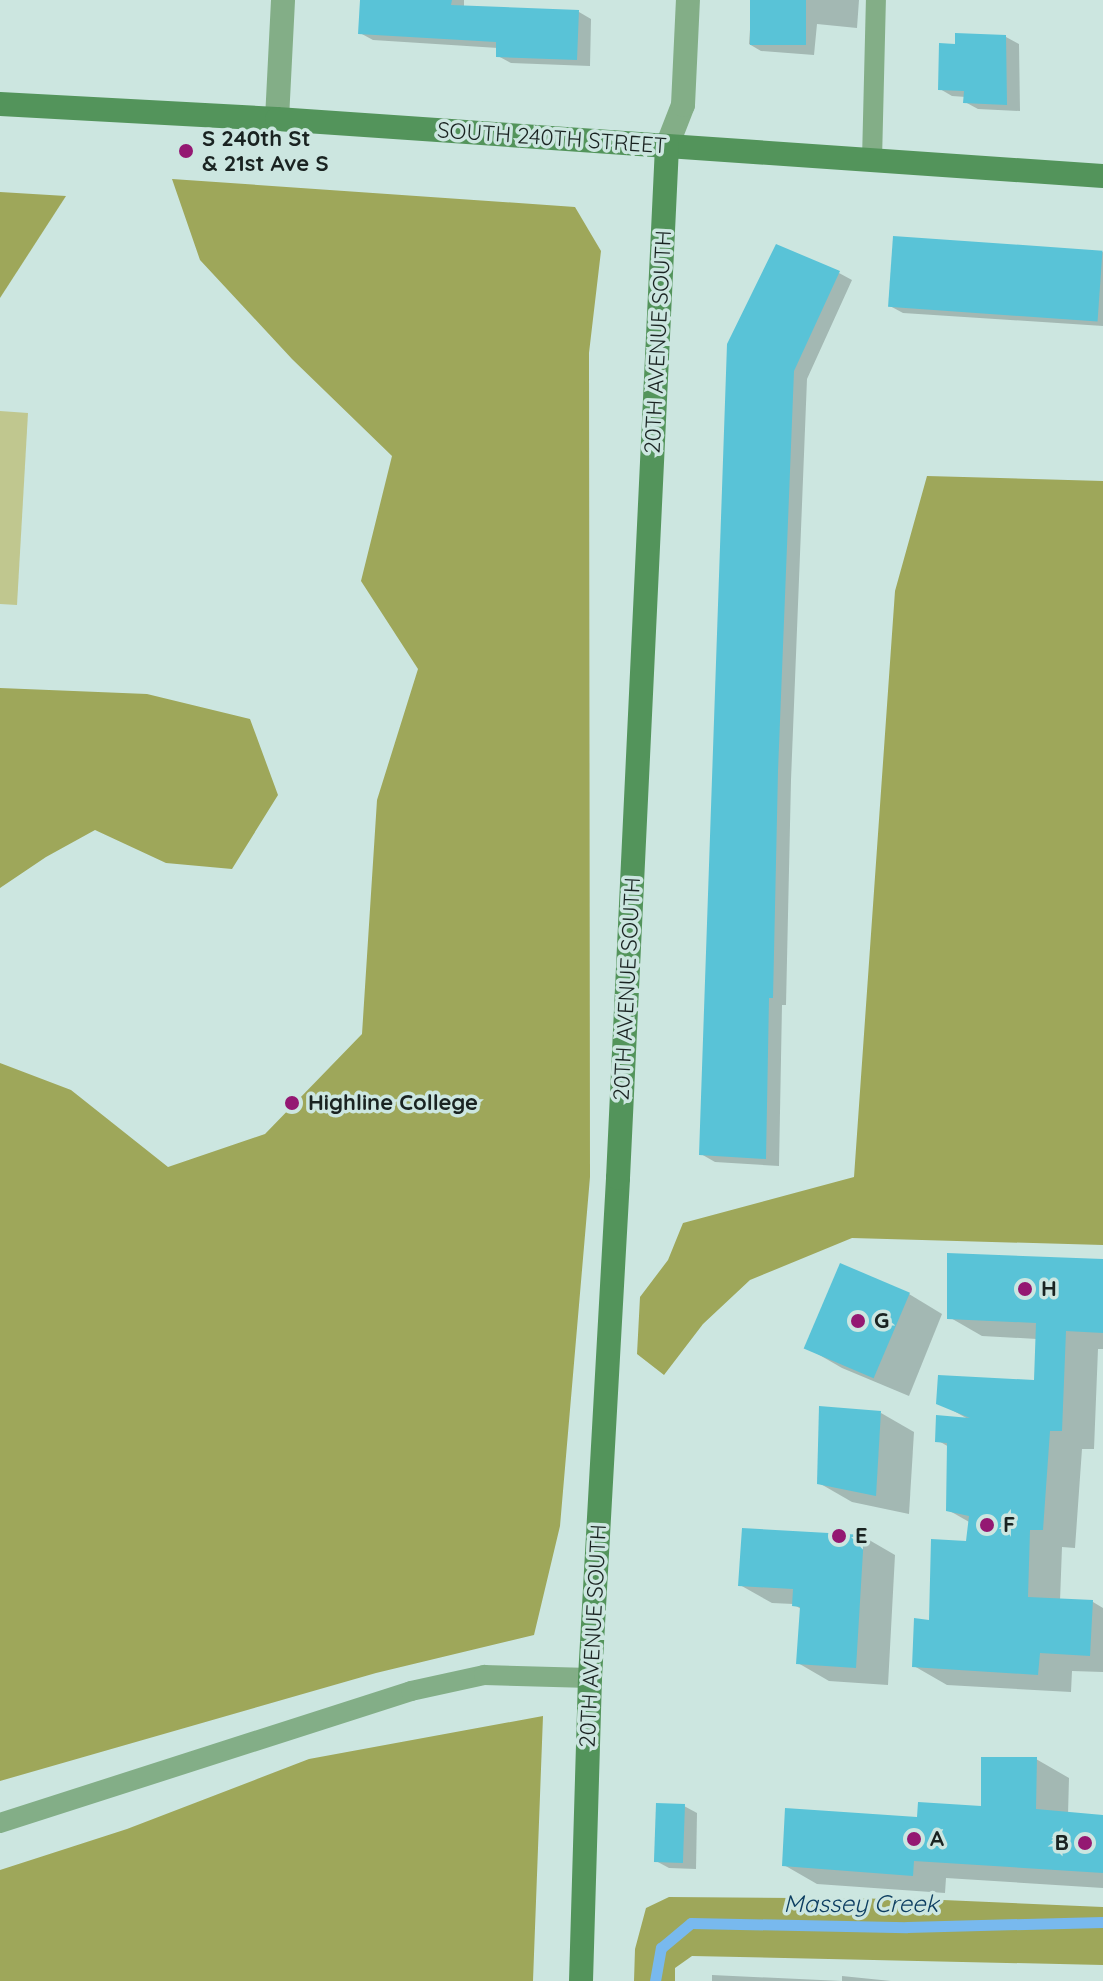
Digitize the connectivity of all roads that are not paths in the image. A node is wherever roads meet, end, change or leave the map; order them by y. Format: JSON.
{"nodes":[{"id":1,"x":283,"y":0,"type":"edge"},
{"id":2,"x":688,"y":0,"type":"edge"},
{"id":3,"x":876,"y":0,"type":"edge"},
{"id":4,"x":0,"y":104,"type":"edge"},
{"id":5,"x":277,"y":119,"type":"junction"},
{"id":6,"x":667,"y":146,"type":"junction"},
{"id":7,"x":872,"y":160,"type":"junction"},
{"id":8,"x":1103,"y":176,"type":"edge"},
{"id":9,"x":590,"y":1678,"type":"junction"},
{"id":10,"x":0,"y":1823,"type":"edge"},
{"id":11,"x":581,"y":1981,"type":"edge"}],
"edges":[{"from":1,"to":5,"type":"street"},
{"from":2,"to":6,"type":"street","name":"20TH AVENUE SOUTH"},
{"from":3,"to":7,"type":"lane"},
{"from":4,"to":5,"type":"street","name":"SOUTH 240TH STREET"},
{"from":5,"to":6,"type":"street","name":"SOUTH 240TH STREET"},
{"from":6,"to":7,"type":"street","name":"SOUTH 240TH STREET"},
{"from":6,"to":9,"type":"street","name":"20TH AVENUE SOUTH"},
{"from":7,"to":8,"type":"street","name":"SOUTH 240TH STREET"},
{"from":9,"to":10,"type":"lane"},
{"from":9,"to":11,"type":"street","name":"20TH AVENUE SOUTH"}]}
